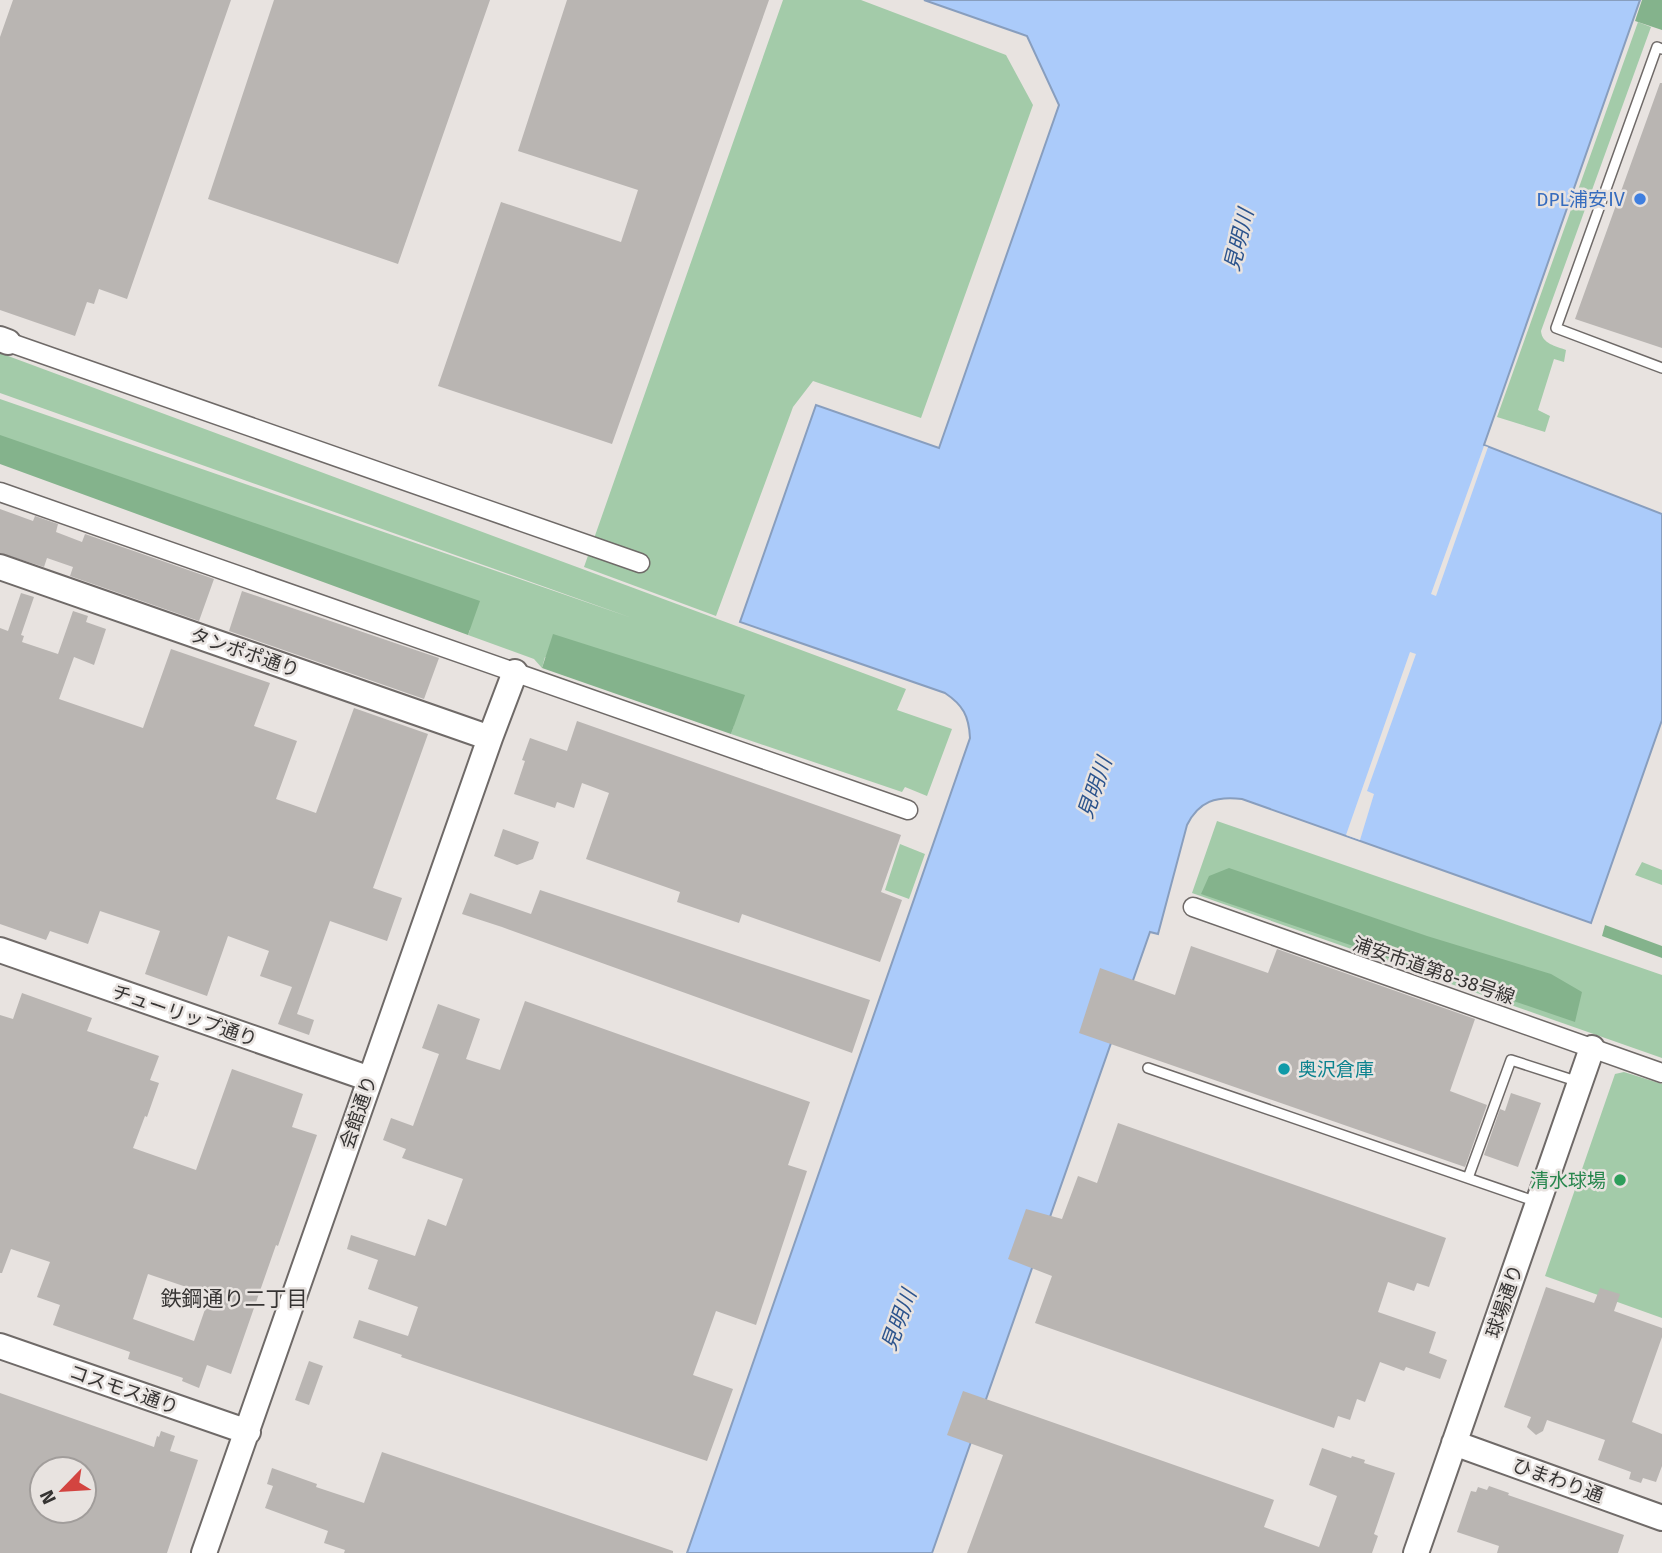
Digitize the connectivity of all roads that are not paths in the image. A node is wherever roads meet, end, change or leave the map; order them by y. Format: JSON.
{"nodes":[{"id":1,"x":1662,"y":49,"type":"edge"},
{"id":2,"x":4,"y":341,"type":"edge"},
{"id":3,"x":1662,"y":368,"type":"edge"},
{"id":4,"x":0,"y":492,"type":"edge"},
{"id":5,"x":640,"y":563,"type":"dead end"},
{"id":6,"x":0,"y":567,"type":"edge"},
{"id":7,"x":515,"y":673,"type":"junction"},
{"id":8,"x":490,"y":738,"type":"junction"},
{"id":9,"x":908,"y":810,"type":"dead end"},
{"id":10,"x":1193,"y":907,"type":"dead end"},
{"id":11,"x":0,"y":950,"type":"edge"},
{"id":12,"x":1592,"y":1048,"type":"junction"},
{"id":13,"x":1148,"y":1068,"type":"dead end"},
{"id":14,"x":1662,"y":1073,"type":"edge"},
{"id":15,"x":370,"y":1079,"type":"junction"},
{"id":16,"x":1580,"y":1083,"type":"junction"},
{"id":17,"x":1468,"y":1178,"type":"junction"},
{"id":18,"x":1539,"y":1202,"type":"junction"},
{"id":19,"x":0,"y":1346,"type":"edge"},
{"id":20,"x":248,"y":1432,"type":"junction"},
{"id":21,"x":1454,"y":1443,"type":"junction"},
{"id":22,"x":1662,"y":1518,"type":"edge"},
{"id":23,"x":204,"y":1553,"type":"edge"},
{"id":24,"x":1416,"y":1553,"type":"edge"}],
"edges":[{"from":1,"to":3,"type":"lane"},
{"from":2,"to":5,"type":"street"},
{"from":4,"to":7,"type":"street"},
{"from":6,"to":8,"type":"street","name":"タンポポ通り"},
{"from":7,"to":8,"type":"street","name":"会館通り"},
{"from":7,"to":9,"type":"street"},
{"from":8,"to":15,"type":"street","name":"会館通り"},
{"from":10,"to":12,"type":"street","name":"浦安市道第8-38号線"},
{"from":11,"to":15,"type":"street","name":"チューリップ通り"},
{"from":12,"to":14,"type":"street","name":"浦安市道第8-38号線"},
{"from":12,"to":16,"type":"street","name":"球場通り"},
{"from":13,"to":17,"type":"lane"},
{"from":15,"to":20,"type":"street","name":"会館通り"},
{"from":16,"to":17,"type":"lane"},
{"from":16,"to":18,"type":"street","name":"球場通り"},
{"from":17,"to":18,"type":"lane"},
{"from":18,"to":21,"type":"street","name":"球場通り"},
{"from":19,"to":20,"type":"street","name":"コスモス通り"},
{"from":20,"to":23,"type":"street","name":"会館通り"},
{"from":21,"to":22,"type":"street","name":"ひまわり通"},
{"from":21,"to":24,"type":"street","name":"球場通り"}]}
